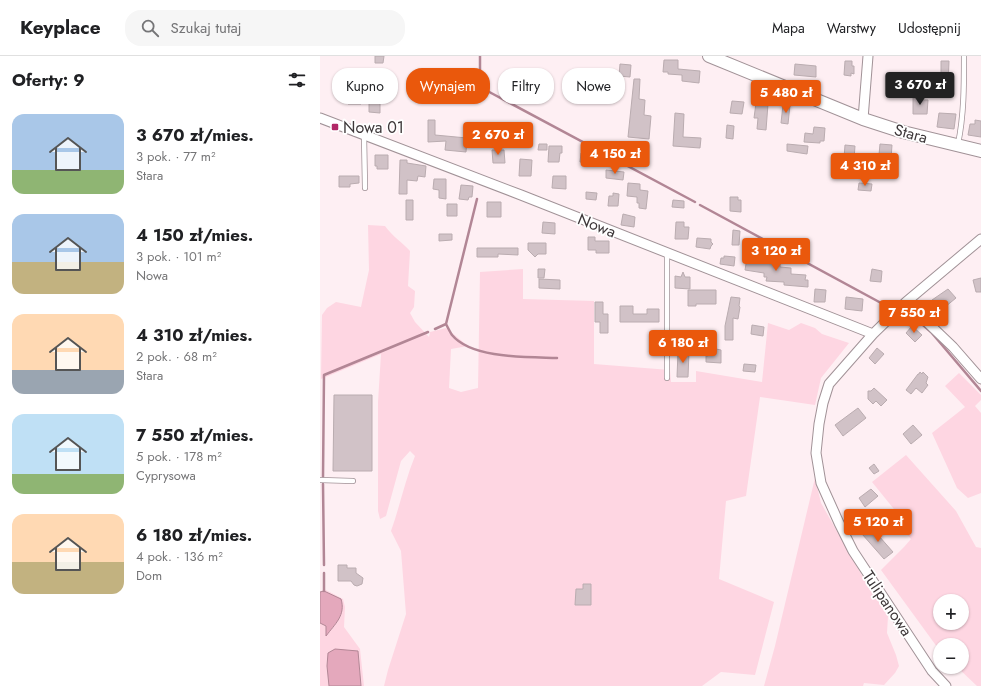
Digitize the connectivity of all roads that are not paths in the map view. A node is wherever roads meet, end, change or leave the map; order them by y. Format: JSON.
{"nodes":[{"id":1,"x":708,"y":56,"type":"edge"},
{"id":2,"x":868,"y":56,"type":"edge"},
{"id":3,"x":964,"y":56,"type":"edge"},
{"id":4,"x":320,"y":118,"type":"edge"},
{"id":5,"x":863,"y":119,"type":"junction"},
{"id":6,"x":364,"y":135,"type":"junction"},
{"id":7,"x":958,"y":146,"type":"junction"},
{"id":8,"x":981,"y":151,"type":"edge"},
{"id":9,"x":365,"y":188,"type":"dead end"},
{"id":10,"x":981,"y":239,"type":"edge"},
{"id":11,"x":667,"y":253,"type":"junction"},
{"id":12,"x":906,"y":302,"type":"junction"},
{"id":13,"x":873,"y":334,"type":"junction"},
{"id":14,"x":667,"y":378,"type":"dead end"},
{"id":15,"x":981,"y":379,"type":"edge"},
{"id":16,"x":320,"y":480,"type":"edge"},
{"id":17,"x":353,"y":481,"type":"dead end"},
{"id":18,"x":946,"y":686,"type":"edge"}],
"edges":[{"from":1,"to":5,"type":"street","name":"Stara"},
{"from":2,"to":5,"type":"street"},
{"from":3,"to":7,"type":"lane"},
{"from":4,"to":6,"type":"street","name":"Nowa"},
{"from":5,"to":7,"type":"street","name":"Stara"},
{"from":6,"to":9,"type":"lane"},
{"from":6,"to":11,"type":"street","name":"Nowa"},
{"from":7,"to":8,"type":"street","name":"Stara"},
{"from":10,"to":12,"type":"street","name":"Tulipanowa"},
{"from":11,"to":13,"type":"street","name":"Nowa"},
{"from":11,"to":14,"type":"lane"},
{"from":12,"to":13,"type":"street","name":"Tulipanowa"},
{"from":12,"to":15,"type":"street"},
{"from":13,"to":18,"type":"street","name":"Tulipanowa"},
{"from":16,"to":17,"type":"lane"}]}
